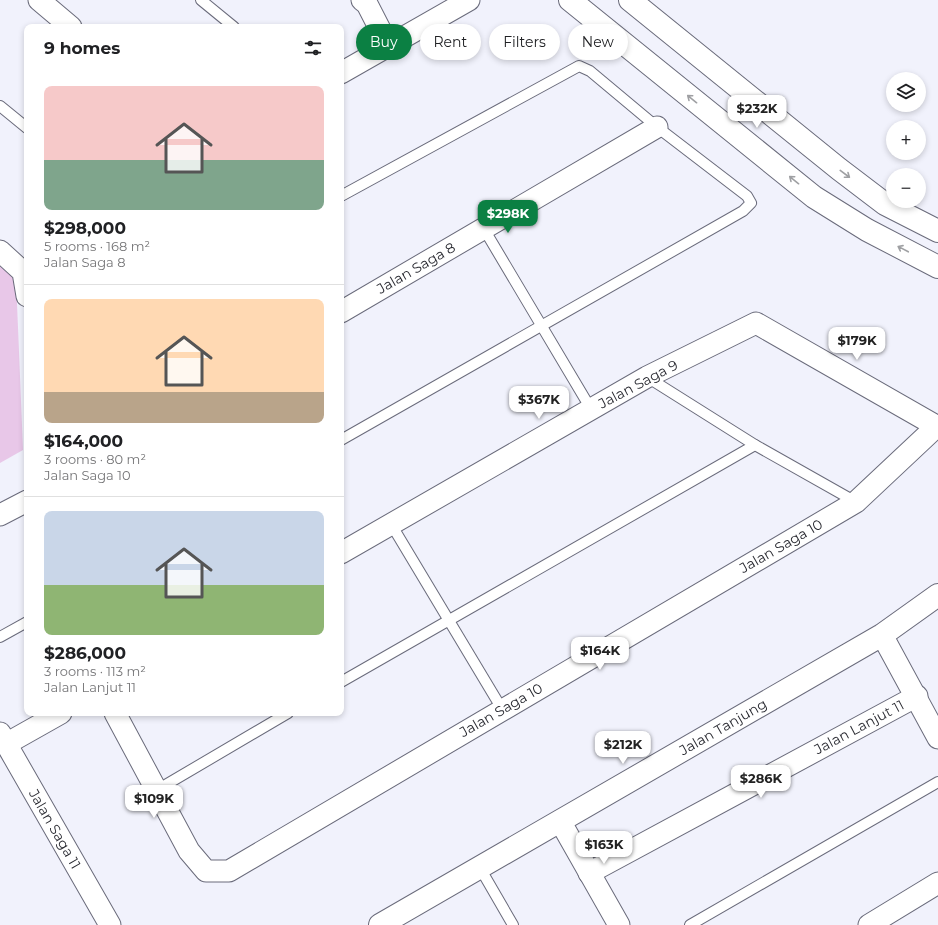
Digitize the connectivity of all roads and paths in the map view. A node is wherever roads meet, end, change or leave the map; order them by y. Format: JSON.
{"nodes":[{"id":1,"x":39,"y":0,"type":"edge"},
{"id":2,"x":201,"y":0,"type":"edge"},
{"id":3,"x":362,"y":0,"type":"edge"},
{"id":4,"x":469,"y":0,"type":"edge"},
{"id":5,"x":570,"y":0,"type":"edge"},
{"id":6,"x":630,"y":0,"type":"edge"},
{"id":7,"x":67,"y":24,"type":"edge"},
{"id":8,"x":230,"y":24,"type":"edge"},
{"id":9,"x":377,"y":24,"type":"edge"},
{"id":10,"x":412,"y":32,"type":"edge"},
{"id":11,"x":362,"y":60,"type":"edge"},
{"id":12,"x":344,"y":70,"type":"edge"},
{"id":13,"x":0,"y":106,"type":"edge"},
{"id":14,"x":24,"y":126,"type":"edge"},
{"id":15,"x":657,"y":127,"type":"junction"},
{"id":16,"x":344,"y":194,"type":"edge"},
{"id":17,"x":484,"y":228,"type":"junction"},
{"id":18,"x":938,"y":231,"type":"edge"},
{"id":19,"x":0,"y":250,"type":"edge"},
{"id":20,"x":938,"y":267,"type":"edge"},
{"id":21,"x":24,"y":270,"type":"edge"},
{"id":22,"x":344,"y":310,"type":"edge"},
{"id":23,"x":542,"y":326,"type":"junction"},
{"id":24,"x":647,"y":377,"type":"junction"},
{"id":25,"x":591,"y":409,"type":"junction"},
{"id":26,"x":938,"y":426,"type":"edge"},
{"id":27,"x":344,"y":438,"type":"edge"},
{"id":28,"x":754,"y":445,"type":"junction"},
{"id":29,"x":856,"y":502,"type":"junction"},
{"id":30,"x":24,"y":503,"type":"edge"},
{"id":31,"x":0,"y":515,"type":"edge"},
{"id":32,"x":391,"y":524,"type":"junction"},
{"id":33,"x":344,"y":551,"type":"edge"},
{"id":34,"x":938,"y":595,"type":"edge"},
{"id":35,"x":448,"y":619,"type":"junction"},
{"id":36,"x":24,"y":624,"type":"edge"},
{"id":37,"x":882,"y":635,"type":"junction"},
{"id":38,"x":0,"y":637,"type":"edge"},
{"id":39,"x":344,"y":680,"type":"edge"},
{"id":40,"x":917,"y":696,"type":"junction"},
{"id":41,"x":502,"y":709,"type":"junction"},
{"id":42,"x":54,"y":716,"type":"edge"},
{"id":43,"x":117,"y":716,"type":"edge"},
{"id":44,"x":283,"y":716,"type":"edge"},
{"id":45,"x":938,"y":738,"type":"edge"},
{"id":46,"x":3,"y":739,"type":"edge"},
{"id":47,"x":938,"y":782,"type":"edge"},
{"id":48,"x":157,"y":790,"type":"junction"},
{"id":49,"x":560,"y":821,"type":"junction"},
{"id":50,"x":480,"y":868,"type":"junction"},
{"id":51,"x":589,"y":873,"type":"junction"},
{"id":52,"x":938,"y":883,"type":"edge"},
{"id":53,"x":110,"y":925,"type":"edge"},
{"id":54,"x":380,"y":925,"type":"edge"},
{"id":55,"x":513,"y":925,"type":"edge"},
{"id":56,"x":619,"y":925,"type":"edge"},
{"id":57,"x":690,"y":925,"type":"edge"},
{"id":58,"x":869,"y":925,"type":"edge"}],
"edges":[{"from":1,"to":7,"type":"street"},
{"from":2,"to":8,"type":"lane"},
{"from":3,"to":9,"type":"street"},
{"from":4,"to":10,"type":"street"},
{"from":20,"to":5,"type":"main road","one_way":true},
{"from":6,"to":18,"type":"main road","one_way":true},
{"from":11,"to":12,"type":"street"},
{"from":13,"to":14,"type":"lane"},
{"from":15,"to":16,"type":"lane"},
{"from":15,"to":17,"type":"street","name":"Jalan Saga 8"},
{"from":15,"to":23,"type":"lane"},
{"from":17,"to":22,"type":"street","name":"Jalan Saga 8"},
{"from":17,"to":23,"type":"lane"},
{"from":19,"to":21,"type":"street"},
{"from":23,"to":25,"type":"lane"},
{"from":23,"to":27,"type":"lane"},
{"from":24,"to":25,"type":"street","name":"Jalan Saga 9"},
{"from":24,"to":26,"type":"street","name":"Jalan Saga 9"},
{"from":24,"to":28,"type":"lane"},
{"from":25,"to":32,"type":"street","name":"Jalan Saga 9"},
{"from":26,"to":29,"type":"street","name":"Jalan Saga 10"},
{"from":28,"to":29,"type":"lane"},
{"from":28,"to":35,"type":"lane"},
{"from":29,"to":41,"type":"street","name":"Jalan Saga 10"},
{"from":30,"to":31,"type":"street"},
{"from":32,"to":33,"type":"street","name":"Jalan Saga 9"},
{"from":32,"to":35,"type":"lane"},
{"from":34,"to":37,"type":"main road","name":"Jalan Tanjung"},
{"from":35,"to":39,"type":"lane"},
{"from":35,"to":41,"type":"lane"},
{"from":36,"to":38,"type":"lane"},
{"from":37,"to":40,"type":"street"},
{"from":37,"to":49,"type":"main road","name":"Jalan Tanjung"},
{"from":40,"to":45,"type":"street"},
{"from":40,"to":51,"type":"street","name":"Jalan Lanjut 11"},
{"from":41,"to":48,"type":"street","name":"Jalan Saga 10"},
{"from":42,"to":46,"type":"street"},
{"from":43,"to":48,"type":"street","name":"Jalan Saga 10"},
{"from":44,"to":48,"type":"lane"},
{"from":46,"to":53,"type":"street","name":"Jalan Saga 11"},
{"from":47,"to":57,"type":"lane"},
{"from":49,"to":50,"type":"main road","name":"Jalan Tanjung"},
{"from":49,"to":51,"type":"street"},
{"from":50,"to":54,"type":"main road","name":"Jalan Tanjung"},
{"from":50,"to":55,"type":"lane"},
{"from":51,"to":56,"type":"street"},
{"from":52,"to":58,"type":"street"}]}
